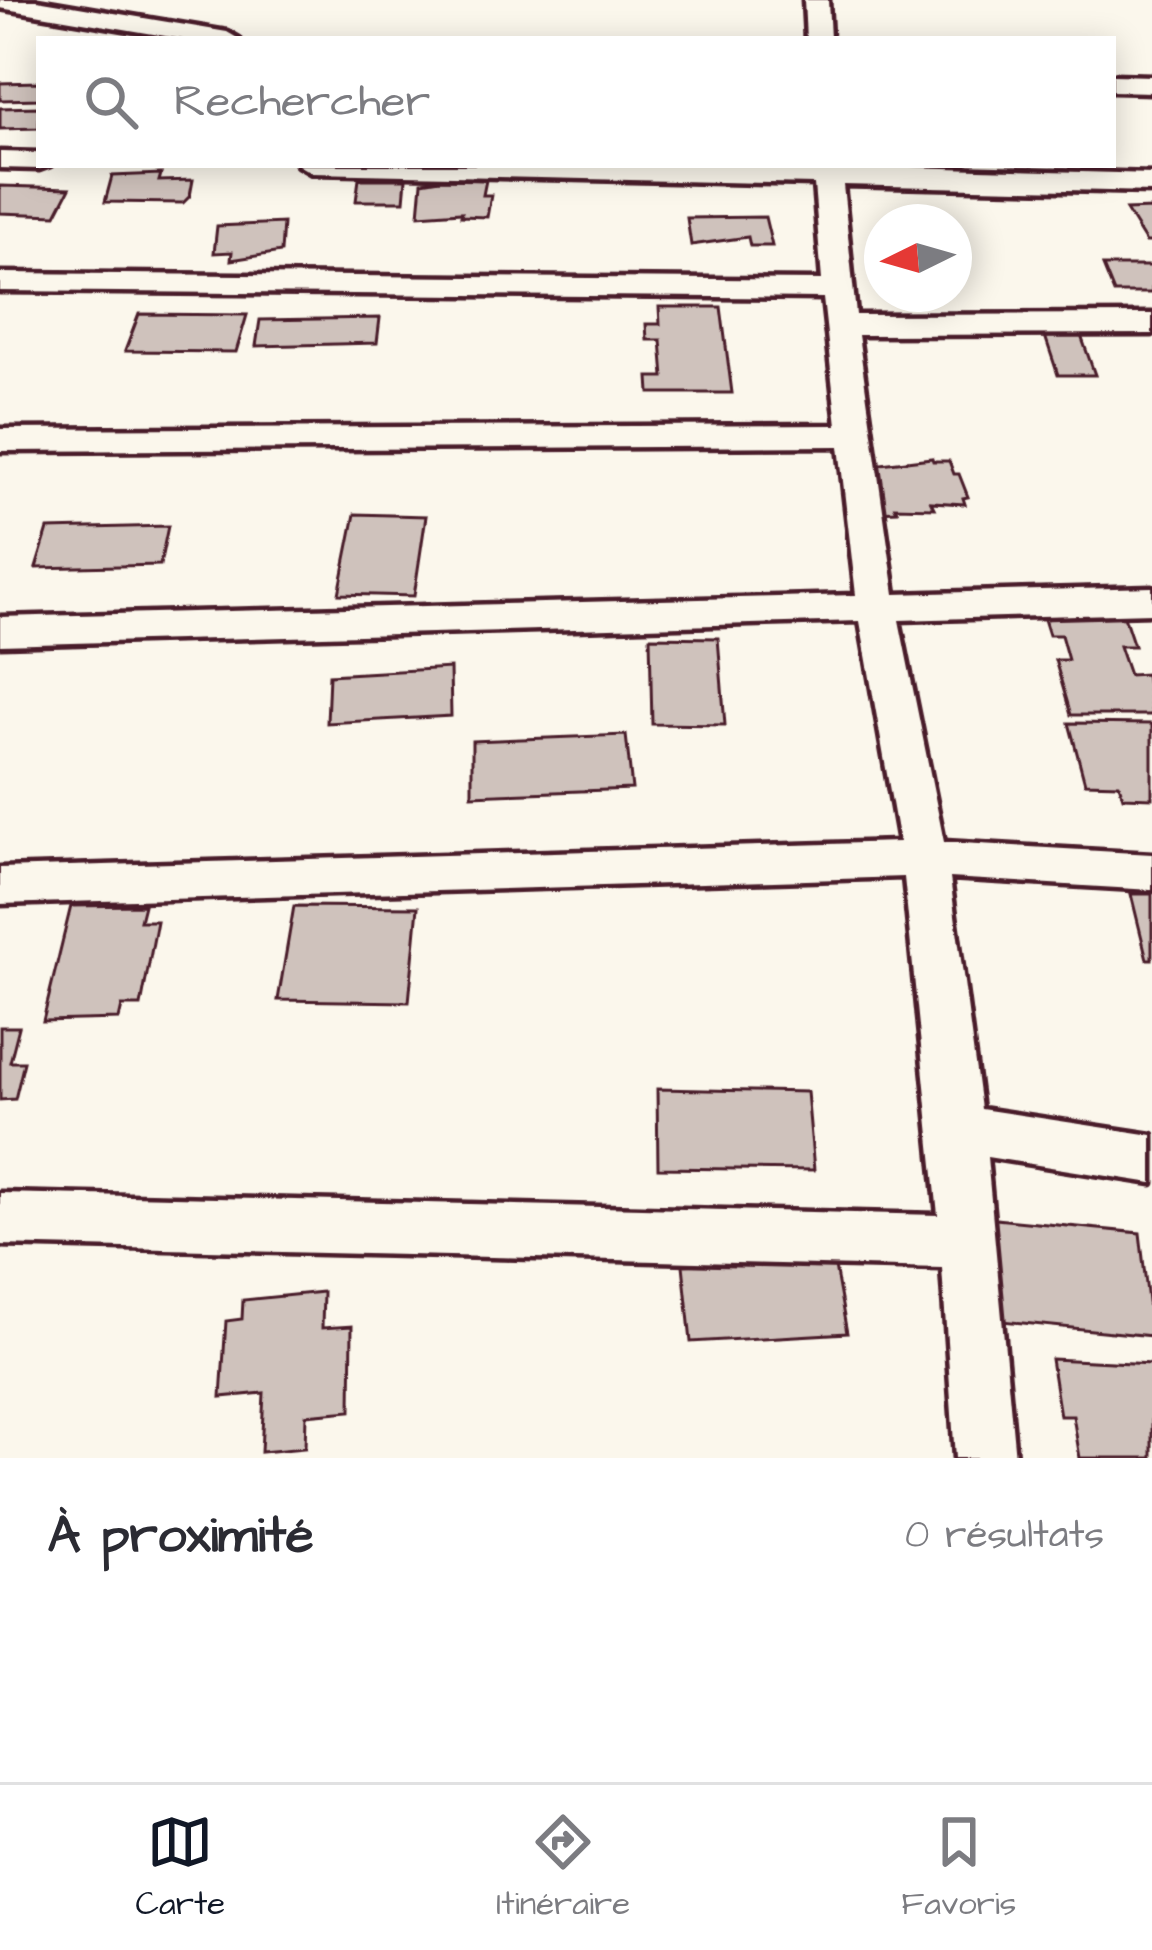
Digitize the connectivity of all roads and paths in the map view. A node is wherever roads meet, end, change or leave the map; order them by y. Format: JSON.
{"nodes":[{"id":1,"x":816,"y":0,"type":"edge"},
{"id":2,"x":9,"y":8,"type":"edge"},
{"id":3,"x":206,"y":36,"type":"edge"},
{"id":4,"x":818,"y":36,"type":"edge"},
{"id":5,"x":1116,"y":83,"type":"edge"},
{"id":6,"x":1152,"y":84,"type":"edge"},
{"id":7,"x":0,"y":160,"type":"edge"},
{"id":8,"x":36,"y":161,"type":"edge"},
{"id":9,"x":533,"y":168,"type":"edge"},
{"id":10,"x":828,"y":172,"type":"edge"},
{"id":11,"x":1152,"y":182,"type":"edge"},
{"id":12,"x":0,"y":282,"type":"edge"},
{"id":13,"x":837,"y":289,"type":"junction"},
{"id":14,"x":1152,"y":324,"type":"edge"},
{"id":15,"x":841,"y":325,"type":"junction"},
{"id":16,"x":855,"y":435,"type":"junction"},
{"id":17,"x":0,"y":440,"type":"edge"},
{"id":18,"x":1152,"y":599,"type":"edge"},
{"id":19,"x":877,"y":606,"type":"junction"},
{"id":20,"x":0,"y":632,"type":"edge"},
{"id":21,"x":925,"y":859,"type":"junction"},
{"id":22,"x":1152,"y":872,"type":"edge"},
{"id":23,"x":0,"y":886,"type":"edge"},
{"id":24,"x":958,"y":1129,"type":"junction"},
{"id":25,"x":1152,"y":1160,"type":"edge"},
{"id":26,"x":0,"y":1220,"type":"edge"},
{"id":27,"x":965,"y":1242,"type":"junction"},
{"id":28,"x":985,"y":1458,"type":"edge"}],
"edges":[{"from":1,"to":4,"type":"street"},
{"from":2,"to":3,"type":"street"},
{"from":5,"to":6,"type":"street"},
{"from":7,"to":8,"type":"street"},
{"from":9,"to":10,"type":"street"},
{"from":10,"to":11,"type":"street"},
{"from":10,"to":13,"type":"street"},
{"from":12,"to":13,"type":"street"},
{"from":13,"to":15,"type":"street"},
{"from":14,"to":15,"type":"street"},
{"from":15,"to":16,"type":"street"},
{"from":16,"to":17,"type":"street"},
{"from":16,"to":19,"type":"street"},
{"from":18,"to":19,"type":"street"},
{"from":19,"to":20,"type":"street"},
{"from":19,"to":21,"type":"street"},
{"from":21,"to":22,"type":"street"},
{"from":21,"to":23,"type":"street"},
{"from":21,"to":24,"type":"street"},
{"from":24,"to":25,"type":"street"},
{"from":24,"to":27,"type":"street"},
{"from":26,"to":27,"type":"street"},
{"from":27,"to":28,"type":"street"}]}
